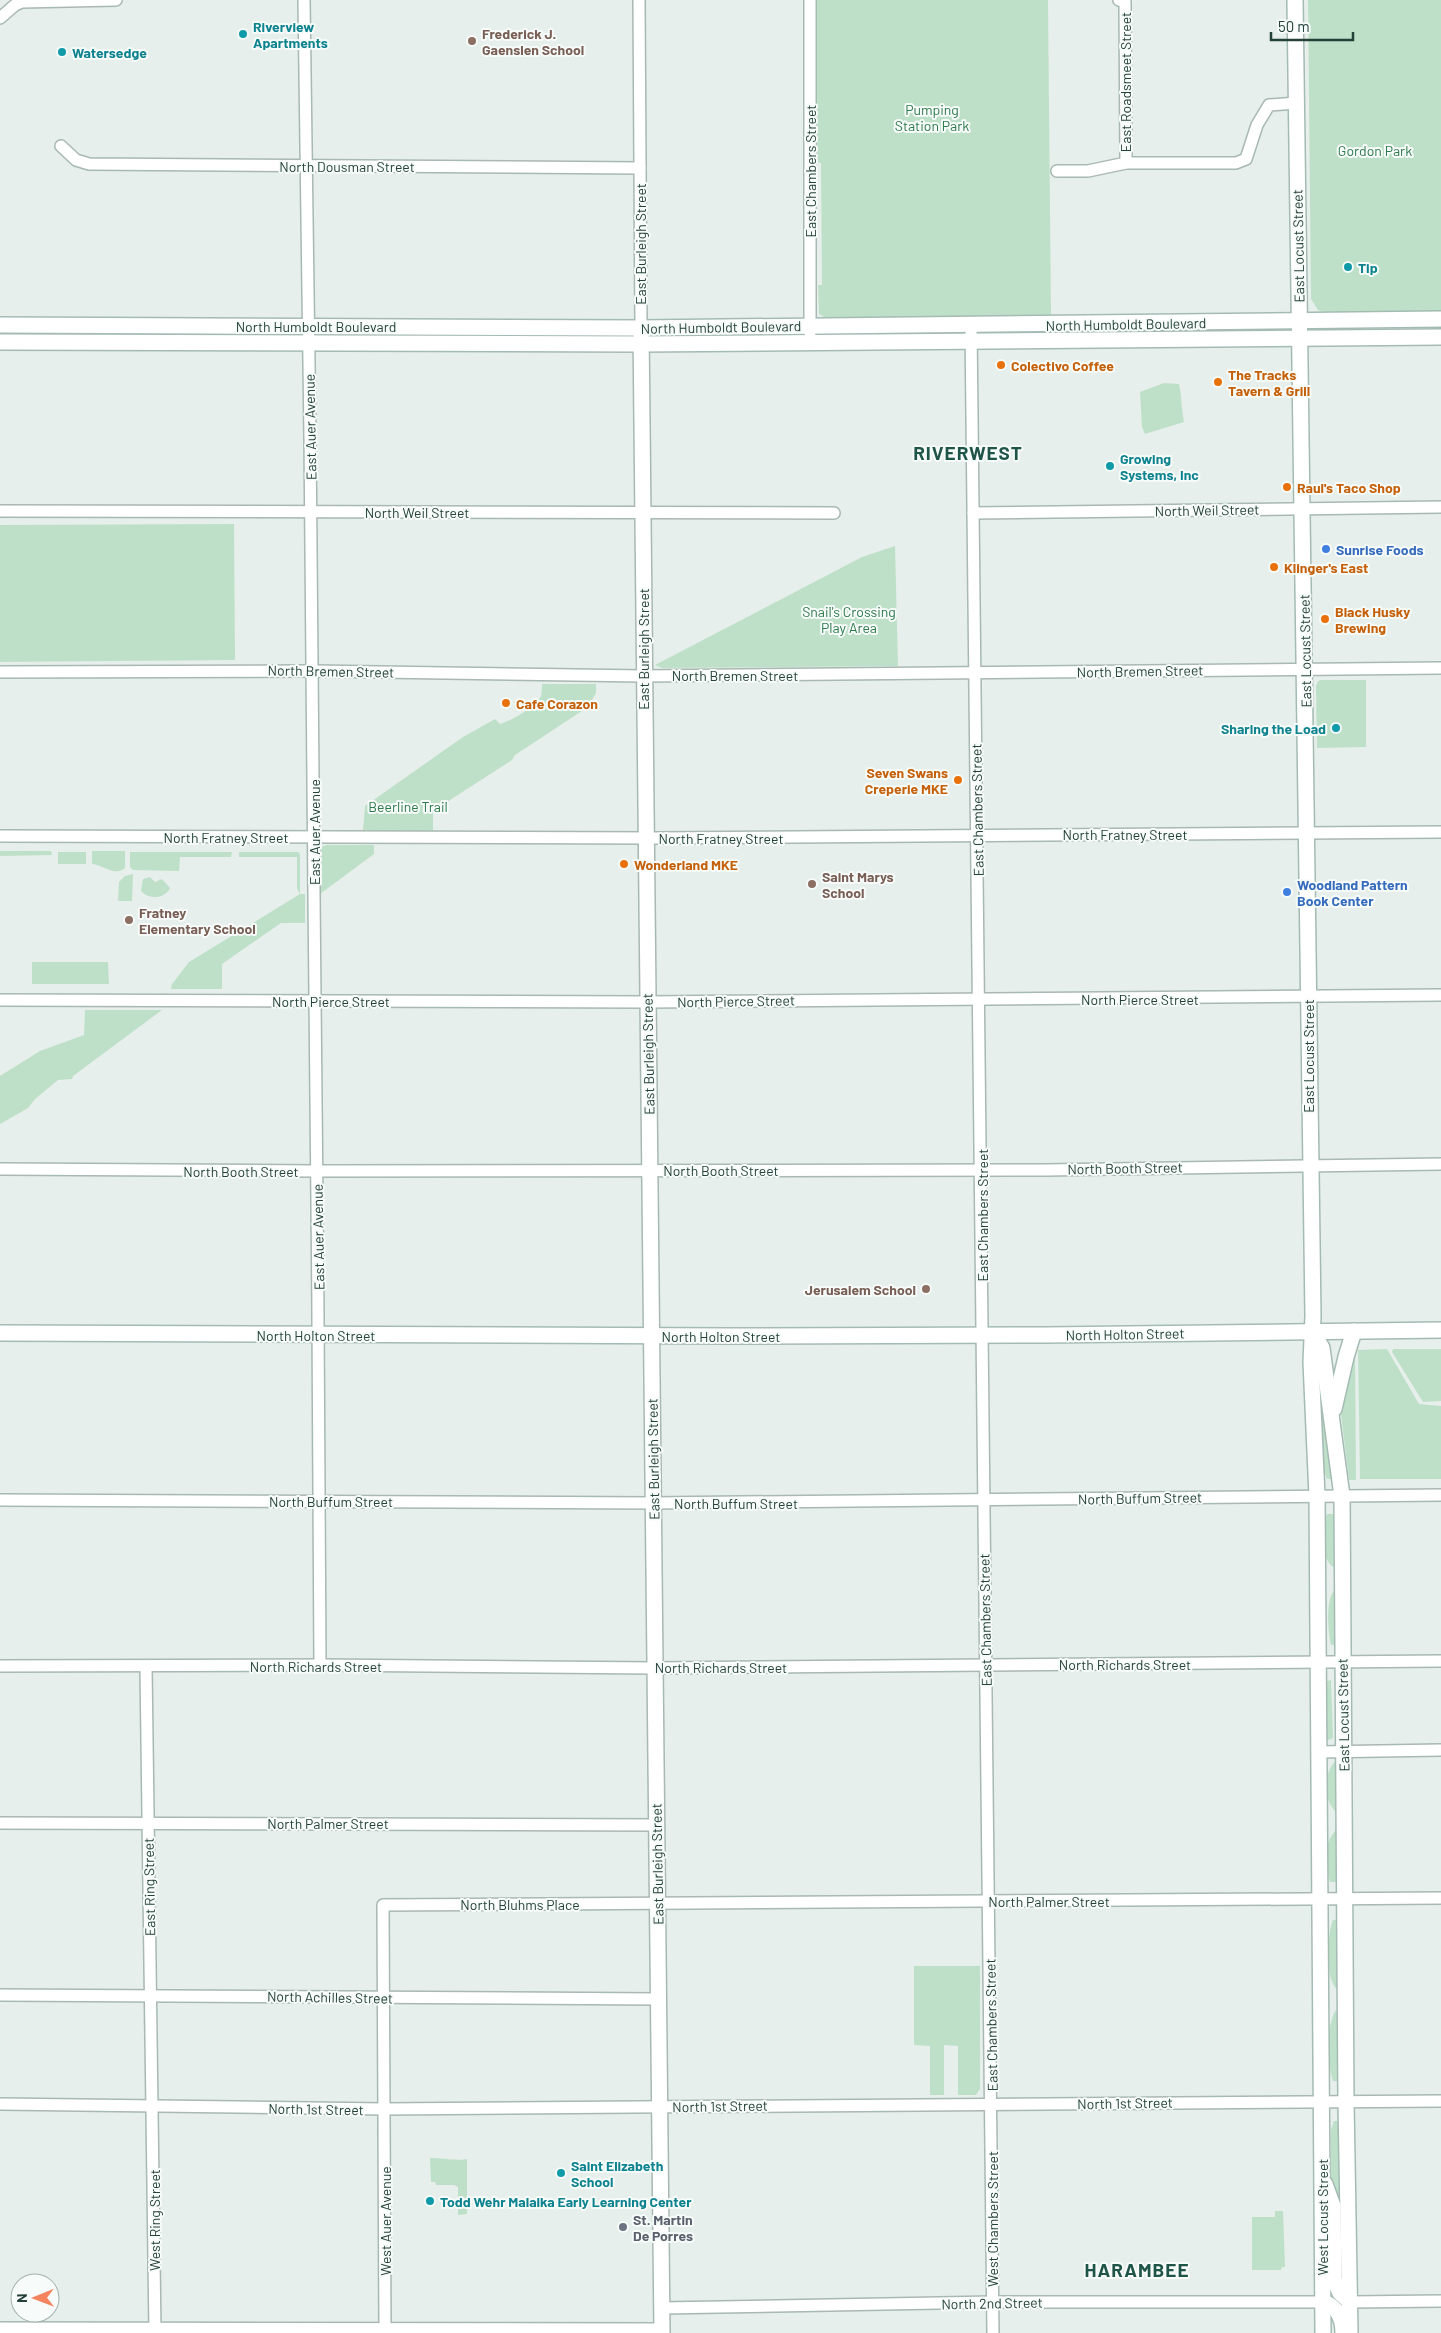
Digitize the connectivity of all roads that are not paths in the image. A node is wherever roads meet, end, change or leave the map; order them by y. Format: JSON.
{"nodes":[{"id":1,"x":116,"y":0,"type":"edge"},
{"id":2,"x":304,"y":0,"type":"edge"},
{"id":3,"x":639,"y":0,"type":"edge"},
{"id":4,"x":810,"y":0,"type":"edge"},
{"id":5,"x":1295,"y":0,"type":"edge"},
{"id":6,"x":1122,"y":1,"type":"edge"},
{"id":7,"x":0,"y":18,"type":"edge"},
{"id":8,"x":1297,"y":103,"type":"junction"},
{"id":9,"x":61,"y":146,"type":"dead end"},
{"id":10,"x":1126,"y":163,"type":"junction"},
{"id":11,"x":306,"y":166,"type":"junction"},
{"id":12,"x":640,"y":168,"type":"junction"},
{"id":13,"x":1058,"y":171,"type":"dead end"},
{"id":14,"x":1441,"y":319,"type":"edge"},
{"id":15,"x":1299,"y":320,"type":"junction"},
{"id":16,"x":0,"y":325,"type":"edge"},
{"id":17,"x":308,"y":326,"type":"junction"},
{"id":18,"x":810,"y":326,"type":"junction"},
{"id":19,"x":971,"y":326,"type":"junction"},
{"id":20,"x":640,"y":328,"type":"junction"},
{"id":21,"x":1441,"y":337,"type":"edge"},
{"id":22,"x":1300,"y":338,"type":"junction"},
{"id":23,"x":0,"y":342,"type":"edge"},
{"id":24,"x":810,"y":342,"type":"junction"},
{"id":25,"x":972,"y":342,"type":"junction"},
{"id":26,"x":309,"y":343,"type":"junction"},
{"id":27,"x":641,"y":344,"type":"junction"},
{"id":28,"x":1441,"y":507,"type":"edge"},
{"id":29,"x":1303,"y":509,"type":"junction"},
{"id":30,"x":0,"y":512,"type":"edge"},
{"id":31,"x":311,"y":512,"type":"junction"},
{"id":32,"x":643,"y":513,"type":"junction"},
{"id":33,"x":834,"y":513,"type":"dead end"},
{"id":34,"x":973,"y":513,"type":"junction"},
{"id":35,"x":1441,"y":668,"type":"edge"},
{"id":36,"x":1305,"y":670,"type":"junction"},
{"id":37,"x":314,"y":671,"type":"junction"},
{"id":38,"x":0,"y":672,"type":"edge"},
{"id":39,"x":975,"y":673,"type":"junction"},
{"id":40,"x":643,"y":676,"type":"junction"},
{"id":41,"x":1441,"y":832,"type":"edge"},
{"id":42,"x":1306,"y":833,"type":"junction"},
{"id":43,"x":977,"y":835,"type":"junction"},
{"id":44,"x":0,"y":836,"type":"edge"},
{"id":45,"x":314,"y":837,"type":"junction"},
{"id":46,"x":645,"y":838,"type":"junction"},
{"id":47,"x":1441,"y":995,"type":"edge"},
{"id":48,"x":1308,"y":996,"type":"junction"},
{"id":49,"x":0,"y":1000,"type":"edge"},
{"id":50,"x":979,"y":1000,"type":"junction"},
{"id":51,"x":316,"y":1001,"type":"junction"},
{"id":52,"x":647,"y":1002,"type":"junction"},
{"id":53,"x":1441,"y":1164,"type":"edge"},
{"id":54,"x":1310,"y":1165,"type":"junction"},
{"id":55,"x":982,"y":1168,"type":"junction"},
{"id":56,"x":0,"y":1169,"type":"edge"},
{"id":57,"x":649,"y":1170,"type":"junction"},
{"id":58,"x":317,"y":1171,"type":"junction"},
{"id":59,"x":1441,"y":1330,"type":"edge"},
{"id":60,"x":1354,"y":1331,"type":"junction"},
{"id":61,"x":1313,"y":1332,"type":"junction"},
{"id":62,"x":0,"y":1333,"type":"edge"},
{"id":63,"x":320,"y":1335,"type":"junction"},
{"id":64,"x":651,"y":1336,"type":"junction"},
{"id":65,"x":983,"y":1336,"type":"junction"},
{"id":66,"x":1332,"y":1420,"type":"junction"},
{"id":67,"x":1441,"y":1495,"type":"edge"},
{"id":68,"x":1317,"y":1496,"type":"junction"},
{"id":69,"x":1342,"y":1496,"type":"junction"},
{"id":70,"x":0,"y":1500,"type":"edge"},
{"id":71,"x":320,"y":1501,"type":"junction"},
{"id":72,"x":984,"y":1501,"type":"junction"},
{"id":73,"x":653,"y":1504,"type":"junction"},
{"id":74,"x":1318,"y":1661,"type":"junction"},
{"id":75,"x":1342,"y":1661,"type":"junction"},
{"id":76,"x":1441,"y":1661,"type":"edge"},
{"id":77,"x":320,"y":1665,"type":"junction"},
{"id":78,"x":0,"y":1666,"type":"edge"},
{"id":79,"x":985,"y":1666,"type":"junction"},
{"id":80,"x":146,"y":1667,"type":"junction"},
{"id":81,"x":655,"y":1668,"type":"junction"},
{"id":82,"x":1441,"y":1750,"type":"edge"},
{"id":83,"x":1319,"y":1752,"type":"junction"},
{"id":84,"x":1344,"y":1752,"type":"junction"},
{"id":85,"x":0,"y":1823,"type":"edge"},
{"id":86,"x":147,"y":1824,"type":"junction"},
{"id":87,"x":657,"y":1825,"type":"junction"},
{"id":88,"x":1441,"y":1898,"type":"edge"},
{"id":89,"x":1320,"y":1899,"type":"junction"},
{"id":90,"x":1344,"y":1899,"type":"junction"},
{"id":91,"x":989,"y":1901,"type":"junction"},
{"id":92,"x":658,"y":1904,"type":"junction"},
{"id":93,"x":0,"y":1995,"type":"edge"},
{"id":94,"x":151,"y":1995,"type":"junction"},
{"id":95,"x":384,"y":1997,"type":"junction"},
{"id":96,"x":659,"y":1999,"type":"junction"},
{"id":97,"x":1441,"y":2101,"type":"edge"},
{"id":98,"x":1322,"y":2102,"type":"junction"},
{"id":99,"x":1346,"y":2102,"type":"junction"},
{"id":100,"x":0,"y":2104,"type":"edge"},
{"id":101,"x":992,"y":2105,"type":"junction"},
{"id":102,"x":153,"y":2107,"type":"junction"},
{"id":103,"x":660,"y":2107,"type":"junction"},
{"id":104,"x":384,"y":2110,"type":"junction"},
{"id":105,"x":1322,"y":2176,"type":"junction"},
{"id":106,"x":992,"y":2302,"type":"junction"},
{"id":107,"x":1322,"y":2302,"type":"junction"},
{"id":108,"x":1350,"y":2302,"type":"junction"},
{"id":109,"x":1441,"y":2302,"type":"edge"},
{"id":110,"x":662,"y":2308,"type":"junction"},
{"id":111,"x":0,"y":2328,"type":"edge"},
{"id":112,"x":155,"y":2330,"type":"edge"},
{"id":113,"x":386,"y":2331,"type":"edge"},
{"id":114,"x":662,"y":2331,"type":"edge"},
{"id":115,"x":992,"y":2333,"type":"edge"},
{"id":116,"x":1323,"y":2333,"type":"edge"},
{"id":117,"x":1342,"y":2333,"type":"edge"},
{"id":118,"x":1350,"y":2333,"type":"edge"}],
"edges":[{"from":1,"to":7,"type":"street"},
{"from":2,"to":11,"type":"street","name":"East Auer Avenue"},
{"from":3,"to":12,"type":"street","name":"East Burleigh Street"},
{"from":4,"to":18,"type":"street","name":"East Chambers Street"},
{"from":5,"to":8,"type":"main road","name":"East Locust Street"},
{"from":6,"to":10,"type":"street","name":"East Roadsmeet Street"},
{"from":8,"to":10,"type":"street"},
{"from":8,"to":15,"type":"main road","name":"East Locust Street"},
{"from":9,"to":11,"type":"street","name":"North Dousman Street"},
{"from":10,"to":13,"type":"street"},
{"from":11,"to":12,"type":"street","name":"North Dousman Street"},
{"from":11,"to":17,"type":"street","name":"East Auer Avenue"},
{"from":12,"to":20,"type":"street","name":"East Burleigh Street"},
{"from":14,"to":15,"type":"main road","name":"North Humboldt Boulevard"},
{"from":15,"to":19,"type":"main road","name":"North Humboldt Boulevard"},
{"from":15,"to":22,"type":"main road","name":"East Locust Street"},
{"from":16,"to":17,"type":"main road","name":"North Humboldt Boulevard"},
{"from":17,"to":20,"type":"main road","name":"North Humboldt Boulevard"},
{"from":17,"to":26,"type":"street","name":"East Auer Avenue"},
{"from":18,"to":19,"type":"main road","name":"North Humboldt Boulevard"},
{"from":18,"to":20,"type":"main road","name":"North Humboldt Boulevard"},
{"from":18,"to":24,"type":"street","name":"East Chambers Street"},
{"from":19,"to":25,"type":"street","name":"East Chambers Street"},
{"from":20,"to":27,"type":"main road","name":"East Burleigh Street"},
{"from":21,"to":22,"type":"main road","name":"North Humboldt Boulevard"},
{"from":22,"to":25,"type":"main road","name":"North Humboldt Boulevard"},
{"from":22,"to":29,"type":"main road","name":"East Locust Street"},
{"from":23,"to":26,"type":"main road","name":"North Humboldt Boulevard"},
{"from":24,"to":25,"type":"main road","name":"North Humboldt Boulevard"},
{"from":24,"to":27,"type":"main road","name":"North Humboldt Boulevard"},
{"from":25,"to":34,"type":"street","name":"East Chambers Street"},
{"from":26,"to":27,"type":"main road","name":"North Humboldt Boulevard"},
{"from":26,"to":31,"type":"street","name":"East Auer Avenue"},
{"from":27,"to":32,"type":"main road","name":"East Burleigh Street"},
{"from":28,"to":29,"type":"street","name":"North Weil Street"},
{"from":29,"to":34,"type":"street","name":"North Weil Street"},
{"from":29,"to":36,"type":"main road","name":"East Locust Street"},
{"from":30,"to":31,"type":"street","name":"North Weil Street"},
{"from":31,"to":32,"type":"street","name":"North Weil Street"},
{"from":31,"to":37,"type":"street","name":"East Auer Avenue"},
{"from":32,"to":33,"type":"street","name":"North Weil Street"},
{"from":32,"to":40,"type":"main road","name":"East Burleigh Street"},
{"from":34,"to":39,"type":"street","name":"East Chambers Street"},
{"from":35,"to":36,"type":"street","name":"North Bremen Street"},
{"from":36,"to":39,"type":"street","name":"North Bremen Street"},
{"from":36,"to":42,"type":"main road","name":"East Locust Street"},
{"from":37,"to":38,"type":"street","name":"North Bremen Street"},
{"from":37,"to":40,"type":"street","name":"North Bremen Street"},
{"from":37,"to":45,"type":"street","name":"East Auer Avenue"},
{"from":39,"to":40,"type":"street","name":"North Bremen Street"},
{"from":39,"to":43,"type":"street","name":"East Chambers Street"},
{"from":40,"to":46,"type":"main road","name":"East Burleigh Street"},
{"from":41,"to":42,"type":"street","name":"North Fratney Street"},
{"from":42,"to":43,"type":"street","name":"North Fratney Street"},
{"from":42,"to":48,"type":"main road","name":"East Locust Street"},
{"from":43,"to":46,"type":"street","name":"North Fratney Street"},
{"from":43,"to":50,"type":"street","name":"East Chambers Street"},
{"from":44,"to":45,"type":"street","name":"North Fratney Street"},
{"from":45,"to":46,"type":"street","name":"North Fratney Street"},
{"from":45,"to":51,"type":"street","name":"East Auer Avenue"},
{"from":46,"to":52,"type":"main road","name":"East Burleigh Street"},
{"from":47,"to":48,"type":"street","name":"North Pierce Street"},
{"from":48,"to":50,"type":"street","name":"North Pierce Street"},
{"from":48,"to":54,"type":"main road","name":"East Locust Street"},
{"from":49,"to":51,"type":"street","name":"North Pierce Street"},
{"from":50,"to":52,"type":"street","name":"North Pierce Street"},
{"from":50,"to":55,"type":"street","name":"East Chambers Street"},
{"from":51,"to":52,"type":"street","name":"North Pierce Street"},
{"from":51,"to":58,"type":"street","name":"East Auer Avenue"},
{"from":52,"to":57,"type":"main road","name":"East Burleigh Street"},
{"from":53,"to":54,"type":"street","name":"North Booth Street"},
{"from":54,"to":55,"type":"street","name":"North Booth Street"},
{"from":54,"to":61,"type":"main road","name":"East Locust Street"},
{"from":55,"to":57,"type":"street","name":"North Booth Street"},
{"from":55,"to":65,"type":"street","name":"East Chambers Street"},
{"from":56,"to":58,"type":"street","name":"North Booth Street"},
{"from":57,"to":58,"type":"street","name":"North Booth Street"},
{"from":57,"to":64,"type":"main road","name":"East Burleigh Street"},
{"from":58,"to":63,"type":"street","name":"East Auer Avenue"},
{"from":59,"to":60,"type":"main road","name":"North Holton Street"},
{"from":60,"to":61,"type":"main road","name":"North Holton Street"},
{"from":60,"to":66,"type":"main road"},
{"from":61,"to":65,"type":"main road","name":"North Holton Street"},
{"from":61,"to":66,"type":"main road","name":"East Locust Street"},
{"from":61,"to":68,"type":"main road","name":"East Locust Street"},
{"from":62,"to":63,"type":"main road","name":"North Holton Street"},
{"from":63,"to":64,"type":"main road","name":"North Holton Street"},
{"from":63,"to":71,"type":"street","name":"East Auer Avenue"},
{"from":64,"to":65,"type":"main road","name":"North Holton Street"},
{"from":64,"to":73,"type":"main road","name":"East Burleigh Street"},
{"from":65,"to":72,"type":"street","name":"East Chambers Street"},
{"from":66,"to":69,"type":"main road","name":"East Locust Street"},
{"from":67,"to":69,"type":"street","name":"North Buffum Street"},
{"from":68,"to":69,"type":"street","name":"North Buffum Street"},
{"from":68,"to":72,"type":"street","name":"North Buffum Street"},
{"from":68,"to":74,"type":"main road","name":"East Locust Street"},
{"from":69,"to":75,"type":"main road","name":"East Locust Street"},
{"from":70,"to":71,"type":"street","name":"North Buffum Street"},
{"from":71,"to":73,"type":"street","name":"North Buffum Street"},
{"from":71,"to":77,"type":"street","name":"East Auer Avenue"},
{"from":72,"to":73,"type":"street","name":"North Buffum Street"},
{"from":72,"to":79,"type":"street","name":"East Chambers Street"},
{"from":73,"to":81,"type":"main road","name":"East Burleigh Street"},
{"from":74,"to":75,"type":"street","name":"North Richards Street"},
{"from":74,"to":79,"type":"street","name":"North Richards Street"},
{"from":74,"to":83,"type":"main road","name":"East Locust Street"},
{"from":75,"to":76,"type":"street","name":"North Richards Street"},
{"from":75,"to":84,"type":"main road","name":"East Locust Street"},
{"from":77,"to":80,"type":"street","name":"North Richards Street"},
{"from":77,"to":81,"type":"street","name":"North Richards Street"},
{"from":78,"to":80,"type":"street","name":"North Richards Street"},
{"from":79,"to":81,"type":"street","name":"North Richards Street"},
{"from":79,"to":91,"type":"street","name":"East Chambers Street"},
{"from":80,"to":86,"type":"street","name":"East Ring Street"},
{"from":81,"to":87,"type":"main road","name":"East Burleigh Street"},
{"from":82,"to":84,"type":"street"},
{"from":83,"to":84,"type":"street"},
{"from":83,"to":89,"type":"main road","name":"East Locust Street"},
{"from":84,"to":90,"type":"main road","name":"East Locust Street"},
{"from":85,"to":86,"type":"street","name":"North Palmer Street"},
{"from":86,"to":87,"type":"street","name":"North Palmer Street"},
{"from":86,"to":94,"type":"street","name":"East Ring Street"},
{"from":87,"to":92,"type":"main road","name":"East Burleigh Street"},
{"from":88,"to":90,"type":"street","name":"North Palmer Street"},
{"from":89,"to":90,"type":"street","name":"North Palmer Street"},
{"from":89,"to":91,"type":"street","name":"North Palmer Street"},
{"from":89,"to":98,"type":"main road","name":"East Locust Street"},
{"from":90,"to":99,"type":"main road","name":"East Locust Street"},
{"from":91,"to":92,"type":"street","name":"North Palmer Street"},
{"from":91,"to":101,"type":"street","name":"East Chambers Street"},
{"from":92,"to":95,"type":"street","name":"North Bluhms Place"},
{"from":92,"to":96,"type":"main road","name":"East Burleigh Street"},
{"from":93,"to":94,"type":"street","name":"North Achilles Street"},
{"from":94,"to":95,"type":"street","name":"North Achilles Street"},
{"from":94,"to":102,"type":"street","name":"East Ring Street"},
{"from":95,"to":96,"type":"street","name":"North Achilles Street"},
{"from":95,"to":104,"type":"street"},
{"from":96,"to":103,"type":"main road","name":"East Burleigh Street"},
{"from":97,"to":99,"type":"street","name":"North 1st Street"},
{"from":98,"to":99,"type":"street","name":"North 1st Street"},
{"from":98,"to":101,"type":"street","name":"North 1st Street"},
{"from":98,"to":105,"type":"main road","name":"West Locust Street"},
{"from":99,"to":108,"type":"main road","name":"West Locust Street"},
{"from":100,"to":102,"type":"street","name":"North 1st Street"},
{"from":101,"to":103,"type":"street","name":"North 1st Street"},
{"from":101,"to":106,"type":"street","name":"West Chambers Street"},
{"from":102,"to":104,"type":"street","name":"North 1st Street"},
{"from":102,"to":112,"type":"street","name":"West Ring Street"},
{"from":103,"to":104,"type":"street","name":"North 1st Street"},
{"from":103,"to":110,"type":"main road","name":"East Burleigh Street"},
{"from":104,"to":113,"type":"street","name":"West Auer Avenue"},
{"from":105,"to":107,"type":"main road","name":"West Locust Street"},
{"from":105,"to":108,"type":"main road"},
{"from":106,"to":107,"type":"street","name":"North 2nd Street"},
{"from":106,"to":110,"type":"street","name":"North 2nd Street"},
{"from":106,"to":115,"type":"street","name":"West Chambers Street"},
{"from":107,"to":116,"type":"main road","name":"West Locust Street"},
{"from":107,"to":117,"type":"main road"},
{"from":108,"to":109,"type":"street"},
{"from":108,"to":118,"type":"main road","name":"West Locust Street"},
{"from":110,"to":114,"type":"main road","name":"East Burleigh Street"},
{"from":111,"to":112,"type":"street"},
{"from":112,"to":113,"type":"street"},
{"from":113,"to":114,"type":"street"}]}
